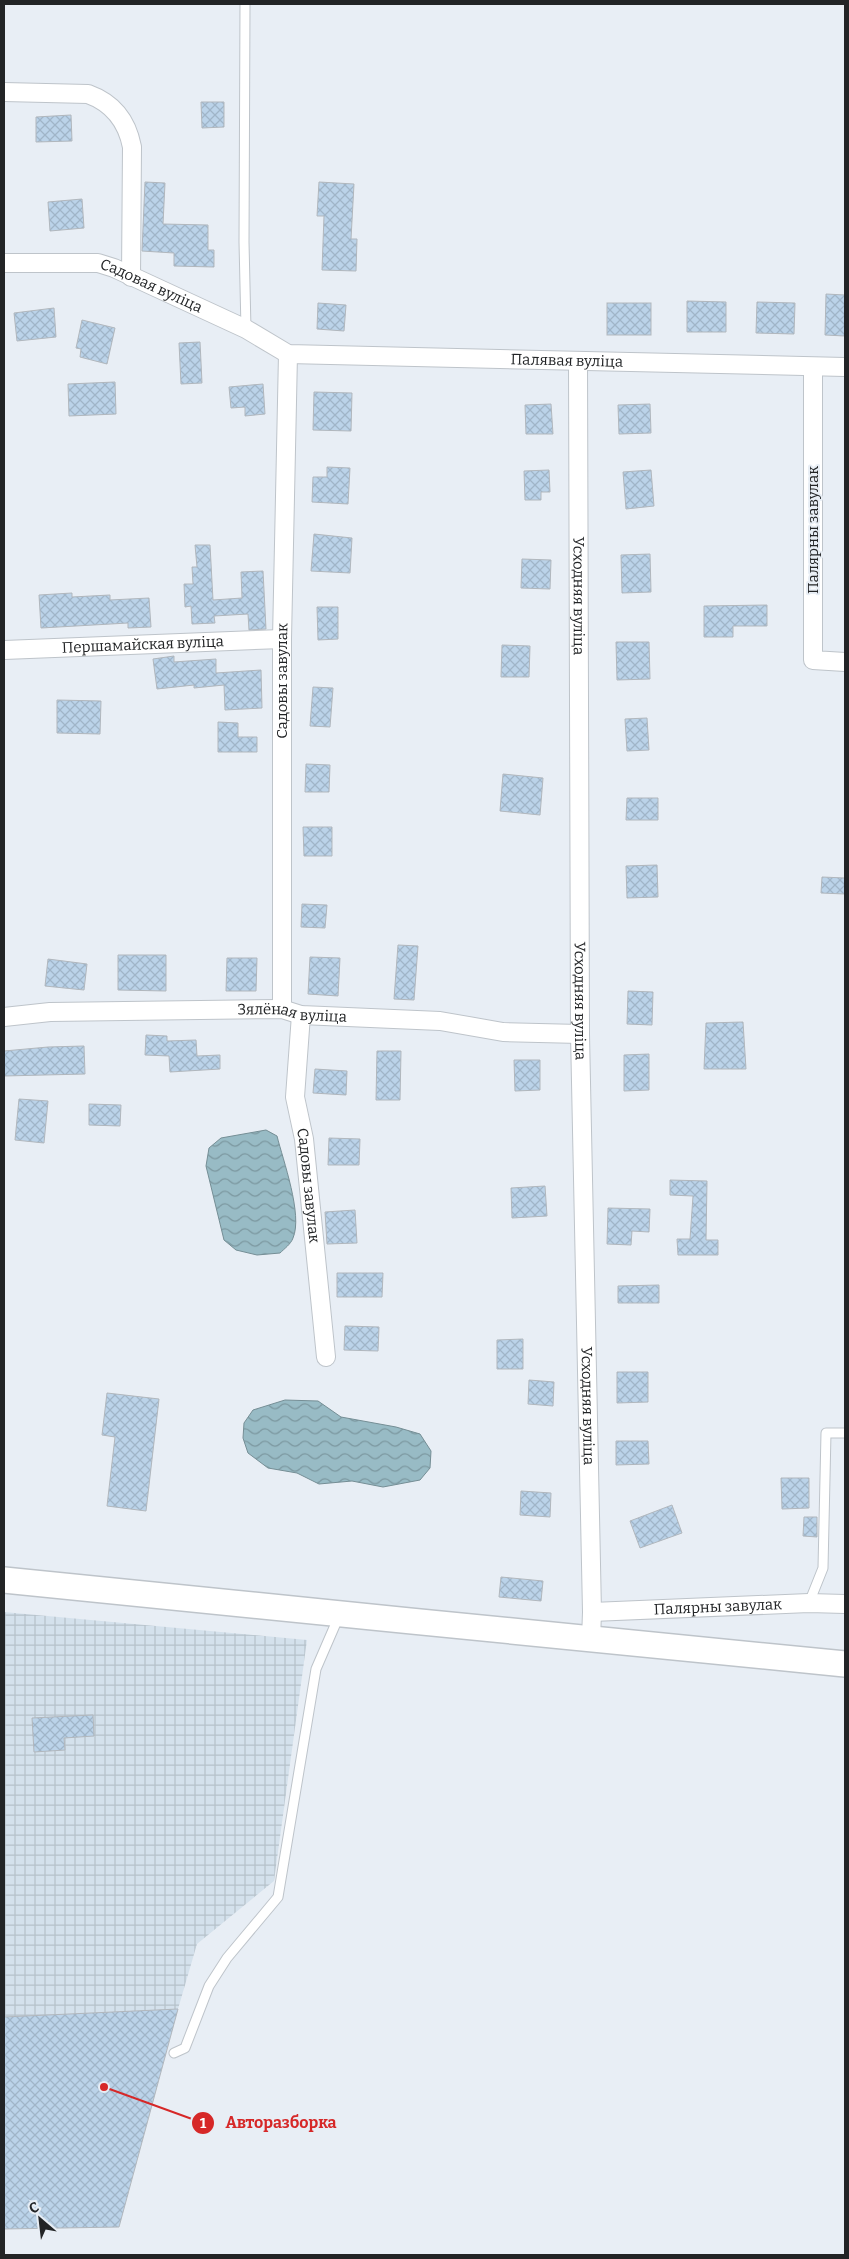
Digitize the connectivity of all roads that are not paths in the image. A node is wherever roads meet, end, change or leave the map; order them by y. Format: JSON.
{"nodes":[{"id":1,"x":245,"y":4,"type":"edge"},
{"id":2,"x":4,"y":92,"type":"edge"},
{"id":3,"x":4,"y":263,"type":"edge"},
{"id":4,"x":131,"y":277,"type":"junction"},
{"id":5,"x":246,"y":329,"type":"junction"},
{"id":6,"x":288,"y":354,"type":"junction"},
{"id":7,"x":578,"y":361,"type":"junction"},
{"id":8,"x":813,"y":367,"type":"junction"},
{"id":9,"x":845,"y":367,"type":"edge"},
{"id":10,"x":282,"y":639,"type":"junction"},
{"id":11,"x":4,"y":650,"type":"edge"},
{"id":12,"x":845,"y":662,"type":"edge"},
{"id":13,"x":282,"y":1009,"type":"junction"},
{"id":14,"x":301,"y":1015,"type":"junction"},
{"id":15,"x":4,"y":1017,"type":"edge"},
{"id":16,"x":580,"y":1034,"type":"junction"},
{"id":17,"x":326,"y":1357,"type":"dead end"},
{"id":18,"x":845,"y":1433,"type":"edge"},
{"id":19,"x":4,"y":1580,"type":"edge"},
{"id":20,"x":809,"y":1603,"type":"junction"},
{"id":21,"x":845,"y":1604,"type":"edge"},
{"id":22,"x":341,"y":1612,"type":"junction"},
{"id":23,"x":592,"y":1612,"type":"junction"},
{"id":24,"x":590,"y":1640,"type":"junction"},
{"id":25,"x":845,"y":1664,"type":"edge"},
{"id":26,"x":174,"y":2054,"type":"dead end"}],
"edges":[{"from":1,"to":5,"type":"lane"},
{"from":2,"to":4,"type":"street"},
{"from":3,"to":4,"type":"street","name":"Садовая вуліца"},
{"from":4,"to":5,"type":"street","name":"Садовая вуліца"},
{"from":5,"to":6,"type":"street","name":"Садовая вуліца"},
{"from":6,"to":7,"type":"street","name":"Палявая вуліца"},
{"from":6,"to":10,"type":"street","name":"Садовы завулак"},
{"from":7,"to":8,"type":"street","name":"Палявая вуліца"},
{"from":7,"to":16,"type":"street","name":"Усходняя вуліца"},
{"from":8,"to":9,"type":"street","name":"Палявая вуліца"},
{"from":8,"to":12,"type":"street","name":"Палярны завулак"},
{"from":10,"to":11,"type":"street","name":"Першамайская вуліца"},
{"from":10,"to":13,"type":"street","name":"Садовы завулак"},
{"from":13,"to":14,"type":"street","name":"Зялёная вуліца"},
{"from":13,"to":15,"type":"street","name":"Зялёная вуліца"},
{"from":14,"to":16,"type":"street","name":"Зялёная вуліца"},
{"from":14,"to":17,"type":"street","name":"Садовы завулак"},
{"from":16,"to":23,"type":"street","name":"Усходняя вуліца"},
{"from":18,"to":20,"type":"lane"},
{"from":19,"to":22,"type":"street"},
{"from":20,"to":21,"type":"street","name":"Палярны завулак"},
{"from":20,"to":23,"type":"street","name":"Палярны завулак"},
{"from":22,"to":24,"type":"street"},
{"from":22,"to":26,"type":"lane"},
{"from":23,"to":24,"type":"street","name":"Усходняя вуліца"},
{"from":24,"to":25,"type":"street"}]}
